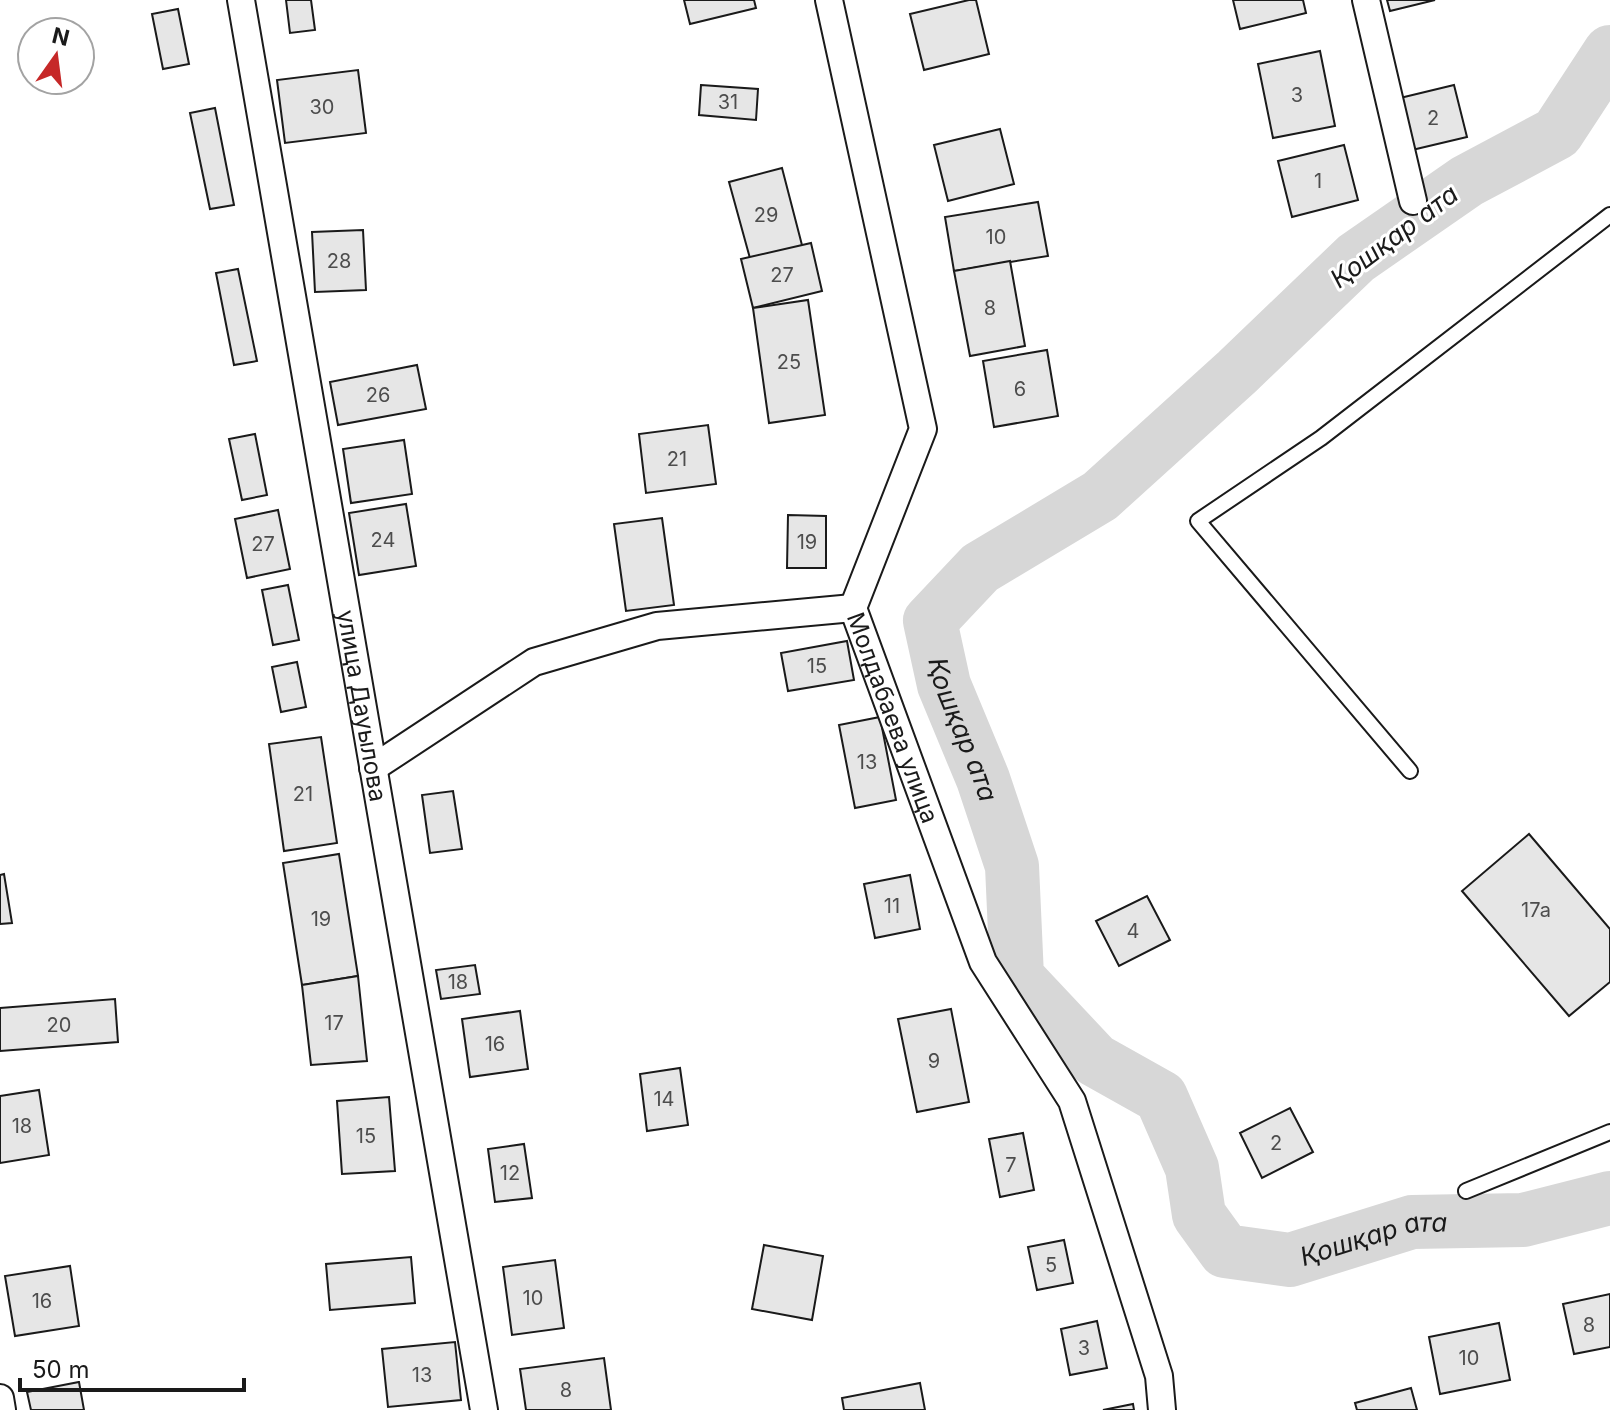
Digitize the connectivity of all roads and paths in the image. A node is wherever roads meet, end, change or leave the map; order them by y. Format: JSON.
{"nodes":[{"id":1,"x":241,"y":0,"type":"edge"},
{"id":2,"x":829,"y":0,"type":"edge"},
{"id":3,"x":1366,"y":0,"type":"edge"},
{"id":4,"x":1413,"y":201,"type":"dead end"},
{"id":5,"x":1610,"y":215,"type":"edge"},
{"id":6,"x":853,"y":608,"type":"junction"},
{"id":7,"x":373,"y":768,"type":"junction"},
{"id":8,"x":1410,"y":771,"type":"dead end"},
{"id":9,"x":1610,"y":1132,"type":"edge"},
{"id":10,"x":1466,"y":1191,"type":"dead end"},
{"id":11,"x":0,"y":1398,"type":"edge"},
{"id":12,"x":2,"y":1410,"type":"edge"},
{"id":13,"x":484,"y":1410,"type":"edge"},
{"id":14,"x":1162,"y":1410,"type":"edge"}],
"edges":[{"from":1,"to":7,"type":"street","name":"улица Дауылова"},
{"from":2,"to":6,"type":"street","name":"Молдабаева улица"},
{"from":3,"to":4,"type":"street"},
{"from":5,"to":8,"type":"lane"},
{"from":6,"to":7,"type":"street"},
{"from":6,"to":14,"type":"street","name":"Молдабаева улица"},
{"from":7,"to":13,"type":"street","name":"улица Дауылова"},
{"from":9,"to":10,"type":"lane"},
{"from":11,"to":12,"type":"street"}]}
